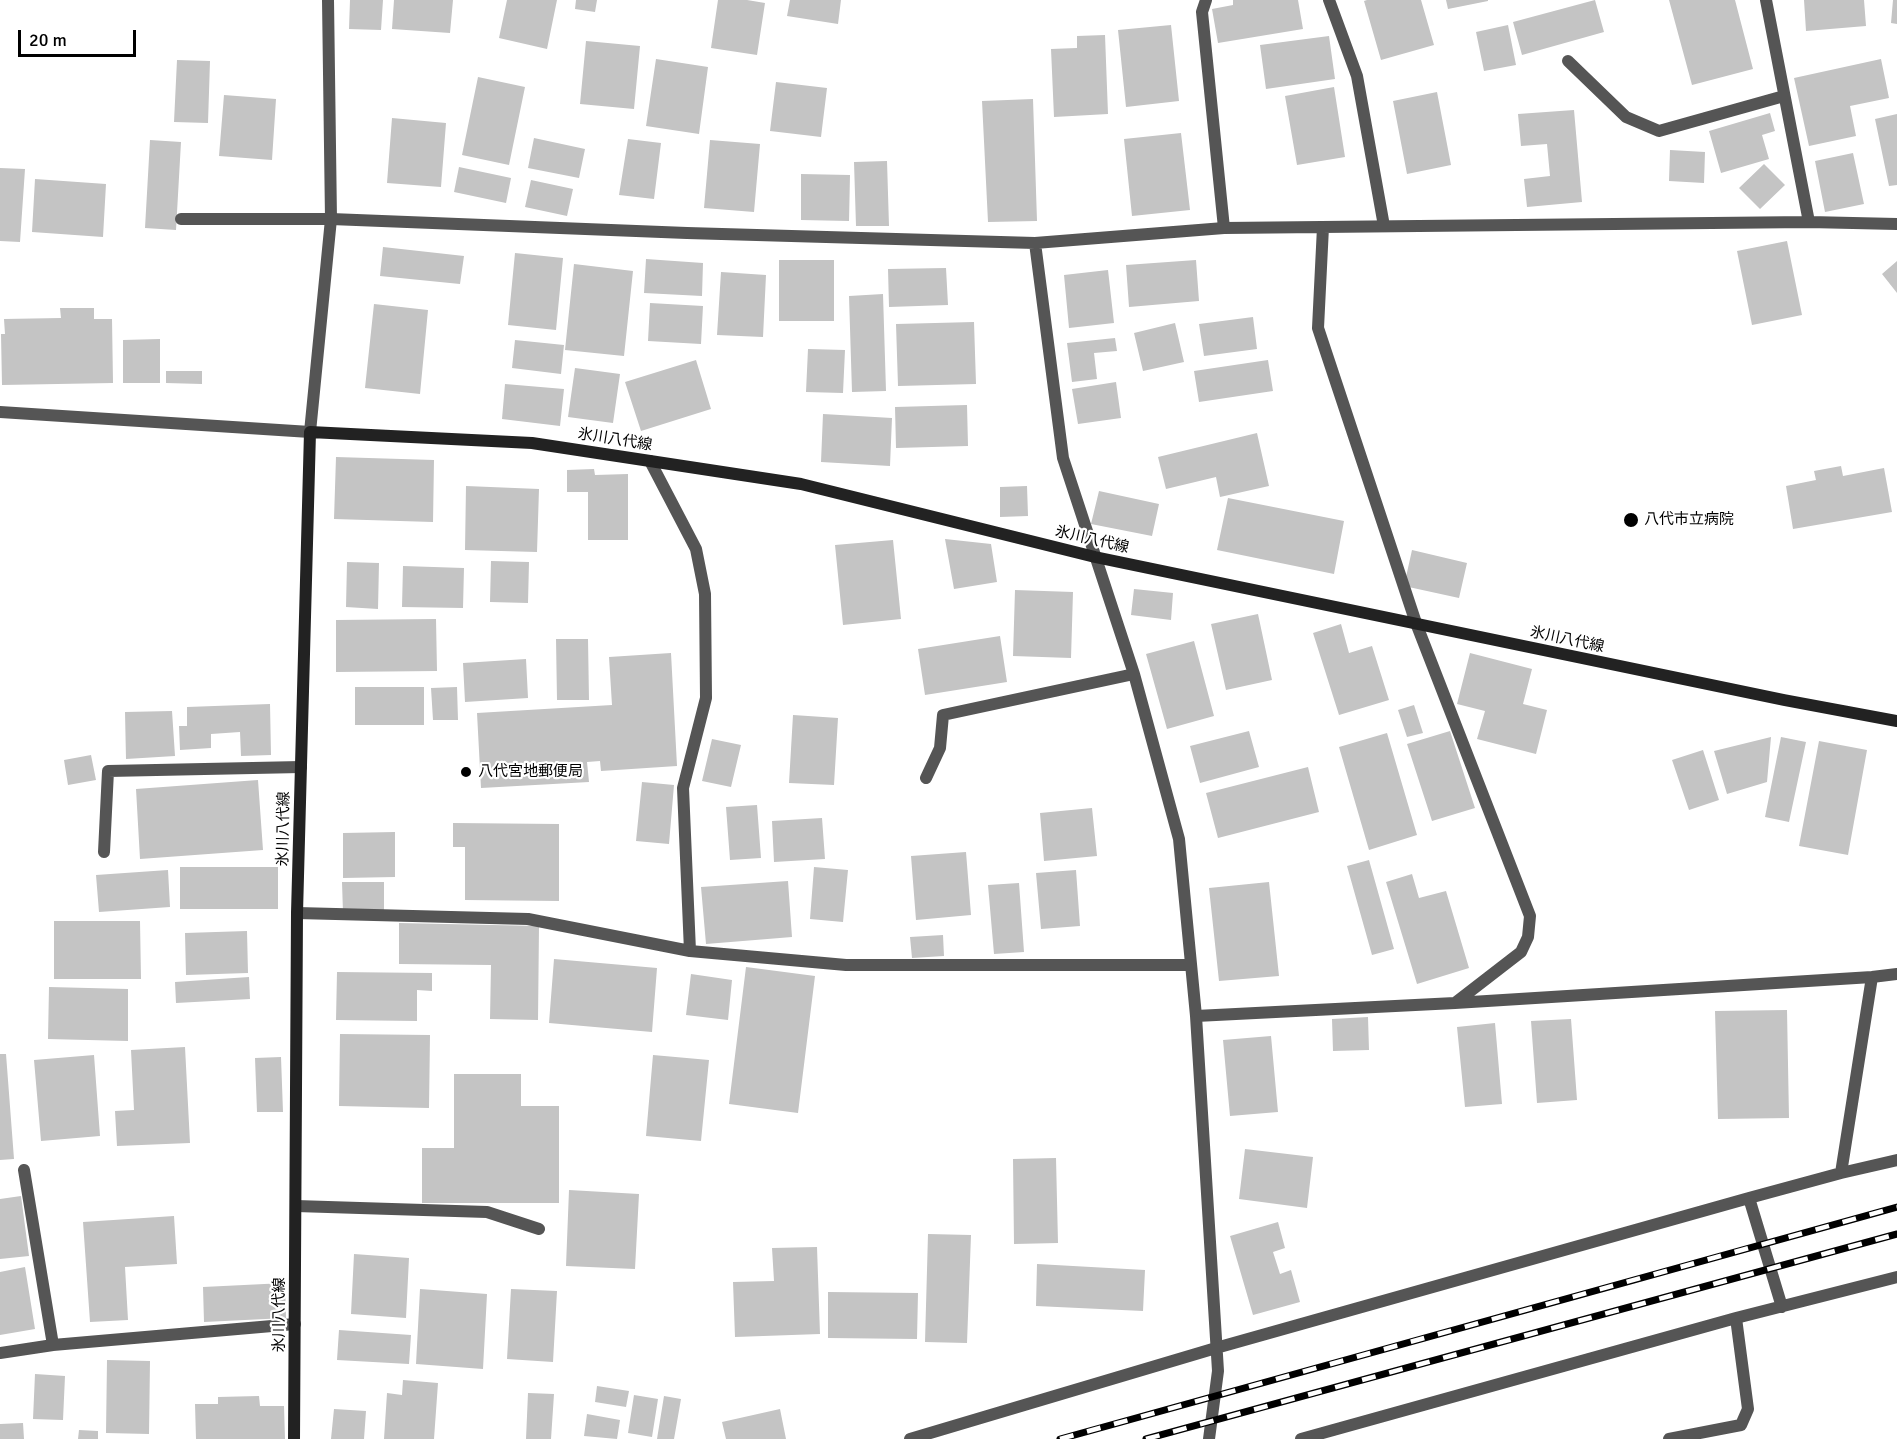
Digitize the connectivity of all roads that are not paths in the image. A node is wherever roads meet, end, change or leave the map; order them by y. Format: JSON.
{"nodes":[{"id":1,"x":328,"y":0,"type":"edge"},
{"id":2,"x":1206,"y":0,"type":"edge"},
{"id":3,"x":1329,"y":0,"type":"edge"},
{"id":4,"x":1766,"y":0,"type":"edge"},
{"id":5,"x":1568,"y":61,"type":"dead end"},
{"id":6,"x":1784,"y":96,"type":"junction"},
{"id":7,"x":182,"y":219,"type":"dead end"},
{"id":8,"x":331,"y":219,"type":"junction"},
{"id":9,"x":1809,"y":222,"type":"junction"},
{"id":10,"x":1897,"y":224,"type":"edge"},
{"id":11,"x":1384,"y":226,"type":"junction"},
{"id":12,"x":1323,"y":227,"type":"junction"},
{"id":13,"x":1224,"y":228,"type":"junction"},
{"id":14,"x":1035,"y":243,"type":"junction"},
{"id":15,"x":0,"y":412,"type":"edge"},
{"id":16,"x":310,"y":432,"type":"junction"},
{"id":17,"x":650,"y":461,"type":"junction"},
{"id":18,"x":1095,"y":557,"type":"junction"},
{"id":19,"x":1416,"y":623,"type":"junction"},
{"id":20,"x":1134,"y":674,"type":"junction"},
{"id":21,"x":1897,"y":721,"type":"edge"},
{"id":22,"x":301,"y":767,"type":"junction"},
{"id":23,"x":927,"y":778,"type":"dead end"},
{"id":24,"x":104,"y":852,"type":"dead end"},
{"id":25,"x":297,"y":913,"type":"junction"},
{"id":26,"x":690,"y":951,"type":"junction"},
{"id":27,"x":1191,"y":965,"type":"junction"},
{"id":28,"x":1897,"y":974,"type":"edge"},
{"id":29,"x":1872,"y":977,"type":"junction"},
{"id":30,"x":1455,"y":1003,"type":"junction"},
{"id":31,"x":1196,"y":1016,"type":"junction"},
{"id":32,"x":1897,"y":1160,"type":"edge"},
{"id":33,"x":24,"y":1170,"type":"dead end"},
{"id":34,"x":1841,"y":1173,"type":"junction"},
{"id":35,"x":1749,"y":1198,"type":"junction"},
{"id":36,"x":296,"y":1206,"type":"junction"},
{"id":37,"x":539,"y":1229,"type":"dead end"},
{"id":38,"x":1897,"y":1277,"type":"edge"},
{"id":39,"x":1782,"y":1307,"type":"junction"},
{"id":40,"x":1736,"y":1318,"type":"junction"},
{"id":41,"x":295,"y":1324,"type":"junction"},
{"id":42,"x":53,"y":1345,"type":"junction"},
{"id":43,"x":1216,"y":1348,"type":"junction"},
{"id":44,"x":0,"y":1353,"type":"edge"},
{"id":45,"x":294,"y":1439,"type":"edge"},
{"id":46,"x":910,"y":1439,"type":"edge"},
{"id":47,"x":1209,"y":1439,"type":"edge"},
{"id":48,"x":1301,"y":1439,"type":"edge"},
{"id":49,"x":1669,"y":1439,"type":"edge"}],
"edges":[{"from":1,"to":8,"type":"street"},
{"from":2,"to":13,"type":"street"},
{"from":3,"to":11,"type":"street"},
{"from":4,"to":6,"type":"street"},
{"from":5,"to":6,"type":"street"},
{"from":6,"to":9,"type":"street"},
{"from":7,"to":8,"type":"street"},
{"from":8,"to":14,"type":"street"},
{"from":8,"to":16,"type":"street"},
{"from":9,"to":10,"type":"street"},
{"from":9,"to":11,"type":"street"},
{"from":11,"to":12,"type":"street"},
{"from":12,"to":13,"type":"street"},
{"from":12,"to":19,"type":"street"},
{"from":13,"to":14,"type":"street"},
{"from":14,"to":18,"type":"street"},
{"from":15,"to":16,"type":"street"},
{"from":16,"to":17,"type":"main road","name":"氷川八代線"},
{"from":16,"to":22,"type":"main road","name":"氷川八代線"},
{"from":17,"to":18,"type":"main road","name":"氷川八代線"},
{"from":17,"to":26,"type":"street"},
{"from":18,"to":19,"type":"main road","name":"氷川八代線"},
{"from":18,"to":20,"type":"street"},
{"from":19,"to":21,"type":"main road","name":"氷川八代線"},
{"from":19,"to":30,"type":"street"},
{"from":20,"to":23,"type":"street"},
{"from":20,"to":27,"type":"street"},
{"from":22,"to":24,"type":"street"},
{"from":22,"to":25,"type":"main road","name":"氷川八代線"},
{"from":25,"to":26,"type":"street"},
{"from":25,"to":36,"type":"main road","name":"氷川八代線"},
{"from":26,"to":27,"type":"street"},
{"from":27,"to":31,"type":"street"},
{"from":28,"to":29,"type":"street"},
{"from":29,"to":30,"type":"street"},
{"from":29,"to":34,"type":"street"},
{"from":30,"to":31,"type":"street"},
{"from":31,"to":43,"type":"street"},
{"from":32,"to":34,"type":"street"},
{"from":33,"to":42,"type":"street"},
{"from":34,"to":35,"type":"street"},
{"from":35,"to":39,"type":"street"},
{"from":35,"to":43,"type":"street"},
{"from":36,"to":37,"type":"street"},
{"from":36,"to":41,"type":"main road","name":"氷川八代線"},
{"from":38,"to":39,"type":"street"},
{"from":39,"to":40,"type":"street"},
{"from":40,"to":48,"type":"street"},
{"from":40,"to":49,"type":"street"},
{"from":41,"to":42,"type":"street"},
{"from":41,"to":45,"type":"main road","name":"氷川八代線"},
{"from":42,"to":44,"type":"street"},
{"from":43,"to":46,"type":"street"},
{"from":43,"to":47,"type":"street"}]}
